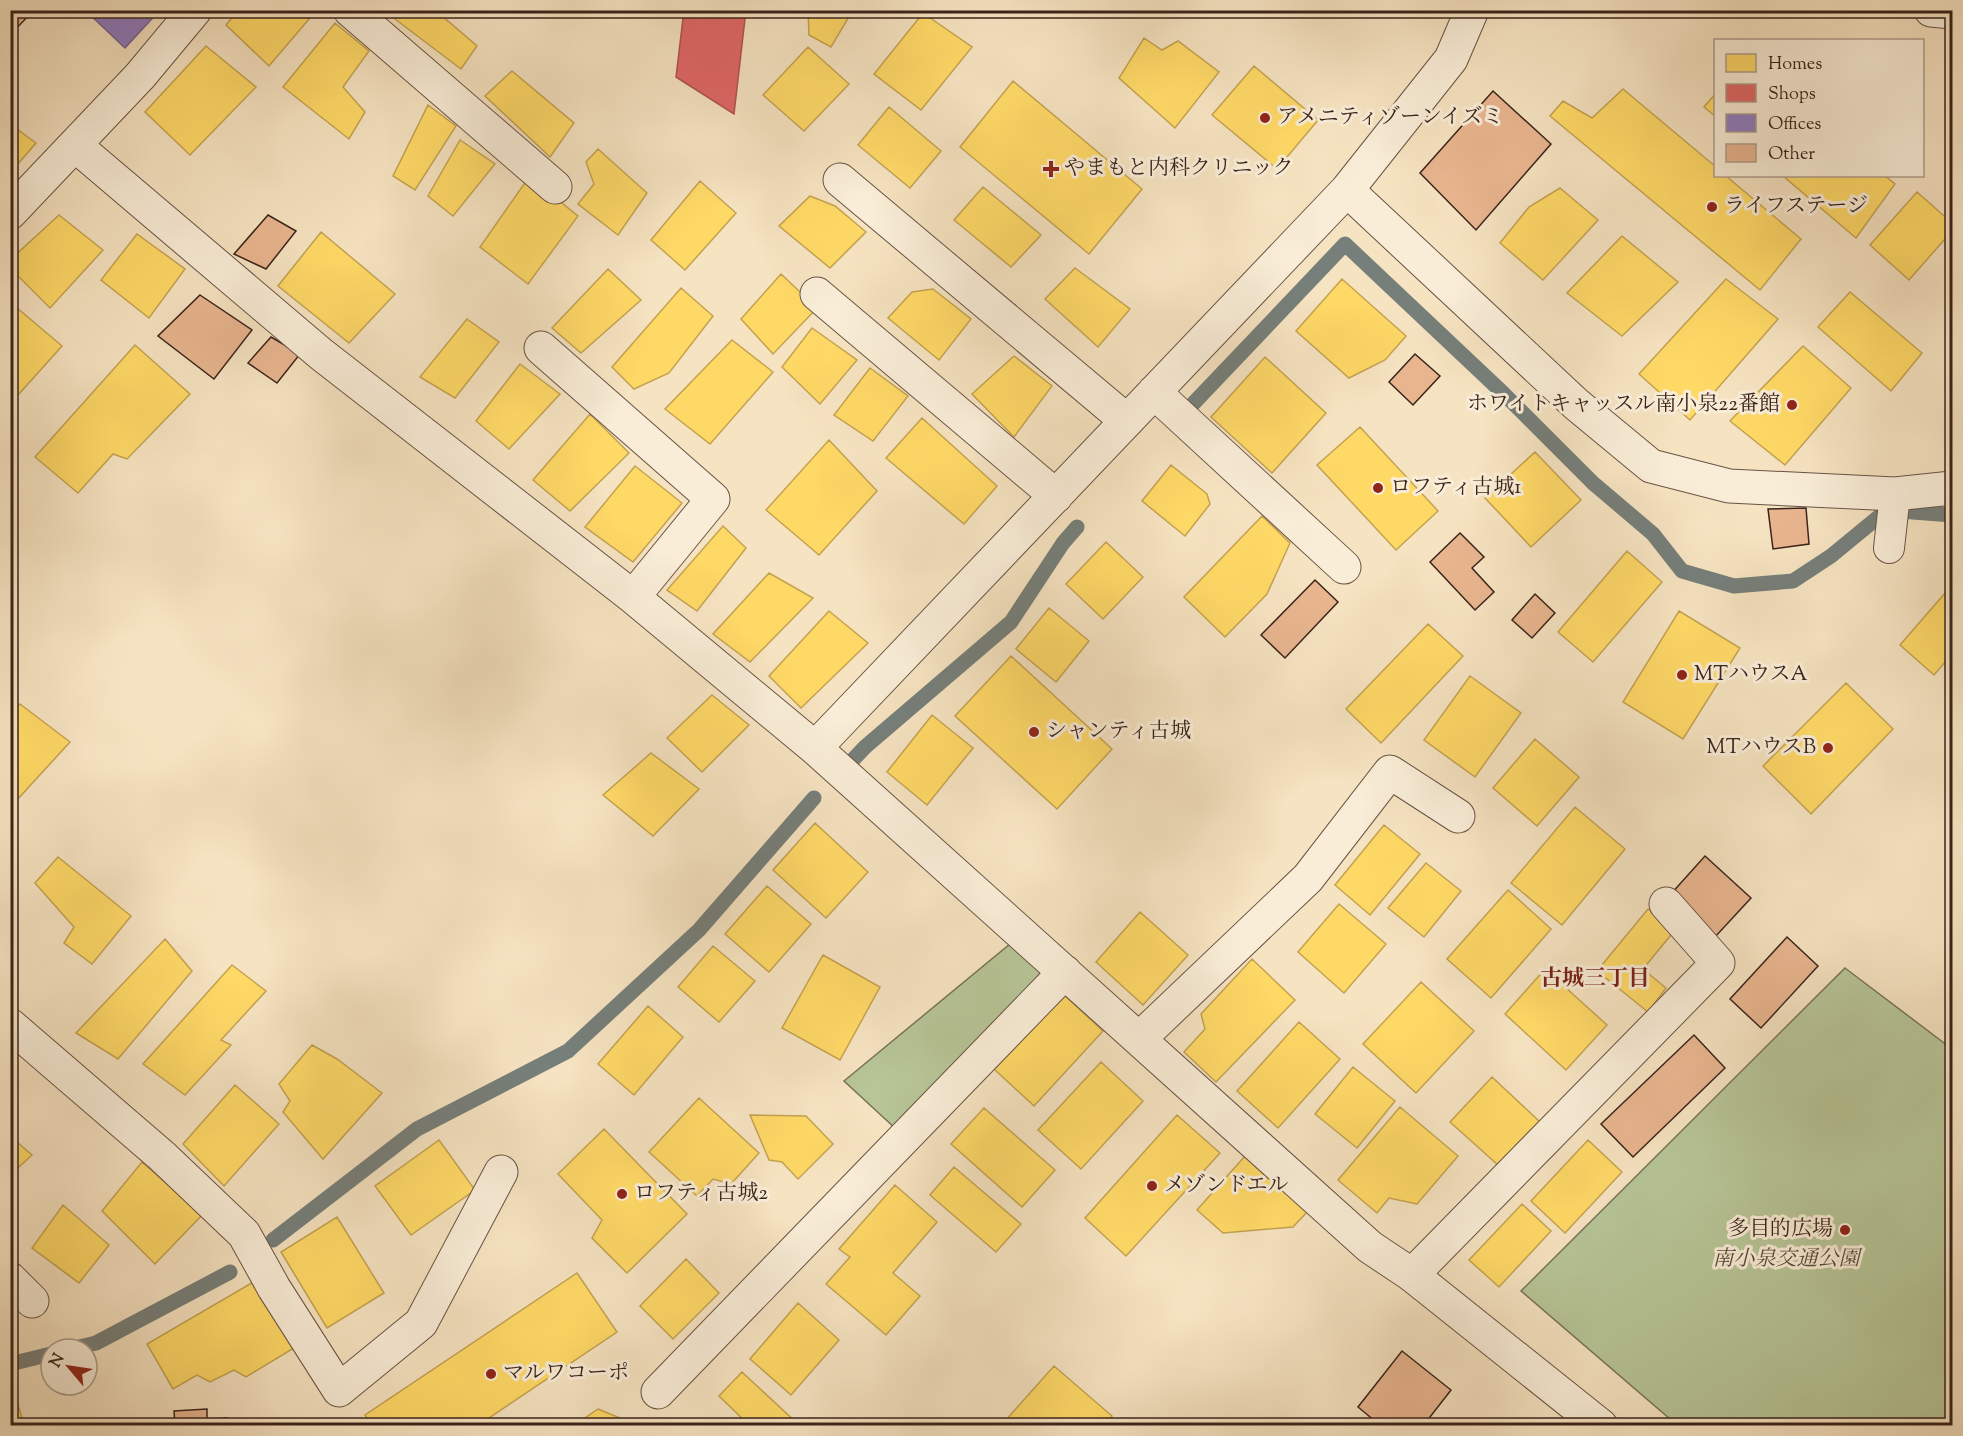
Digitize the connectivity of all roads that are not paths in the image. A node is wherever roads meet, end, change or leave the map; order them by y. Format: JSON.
{"nodes":[{"id":1,"x":195,"y":10,"type":"edge"},
{"id":2,"x":350,"y":10,"type":"edge"},
{"id":3,"x":1472,"y":10,"type":"edge"},
{"id":4,"x":1931,"y":10,"type":"edge"},
{"id":5,"x":1953,"y":12,"type":"edge"},
{"id":6,"x":76,"y":147,"type":"junction"},
{"id":7,"x":840,"y":180,"type":"dead end"},
{"id":8,"x":555,"y":187,"type":"dead end"},
{"id":9,"x":1347,"y":190,"type":"junction"},
{"id":10,"x":10,"y":213,"type":"edge"},
{"id":11,"x":817,"y":294,"type":"dead end"},
{"id":12,"x":542,"y":348,"type":"dead end"},
{"id":13,"x":1154,"y":392,"type":"junction"},
{"id":14,"x":1127,"y":421,"type":"junction"},
{"id":15,"x":1953,"y":488,"type":"edge"},
{"id":16,"x":1895,"y":494,"type":"junction"},
{"id":17,"x":1056,"y":496,"type":"junction"},
{"id":18,"x":1889,"y":548,"type":"dead end"},
{"id":19,"x":1344,"y":567,"type":"dead end"},
{"id":20,"x":633,"y":597,"type":"junction"},
{"id":21,"x":815,"y":748,"type":"junction"},
{"id":22,"x":1458,"y":816,"type":"dead end"},
{"id":23,"x":1666,"y":904,"type":"dead end"},
{"id":24,"x":1065,"y":972,"type":"junction"},
{"id":25,"x":10,"y":1025,"type":"edge"},
{"id":26,"x":1138,"y":1039,"type":"junction"},
{"id":27,"x":501,"y":1172,"type":"dead end"},
{"id":28,"x":1412,"y":1275,"type":"junction"},
{"id":29,"x":658,"y":1392,"type":"dead end"},
{"id":30,"x":1601,"y":1425,"type":"edge"}],
"edges":[{"from":1,"to":6,"type":"street"},
{"from":2,"to":8,"type":"street"},
{"from":3,"to":9,"type":"street"},
{"from":4,"to":5,"type":"street"},
{"from":6,"to":10,"type":"street"},
{"from":6,"to":20,"type":"street"},
{"from":7,"to":14,"type":"street"},
{"from":9,"to":13,"type":"street"},
{"from":9,"to":16,"type":"street"},
{"from":11,"to":17,"type":"street"},
{"from":12,"to":20,"type":"street"},
{"from":13,"to":14,"type":"street"},
{"from":13,"to":19,"type":"street"},
{"from":14,"to":17,"type":"street"},
{"from":15,"to":16,"type":"street"},
{"from":16,"to":18,"type":"lane"},
{"from":17,"to":21,"type":"street"},
{"from":20,"to":21,"type":"street"},
{"from":21,"to":24,"type":"street"},
{"from":22,"to":26,"type":"street"},
{"from":23,"to":28,"type":"street"},
{"from":24,"to":26,"type":"street"},
{"from":24,"to":29,"type":"street"},
{"from":25,"to":27,"type":"street"},
{"from":26,"to":28,"type":"street"},
{"from":28,"to":30,"type":"street"}]}
